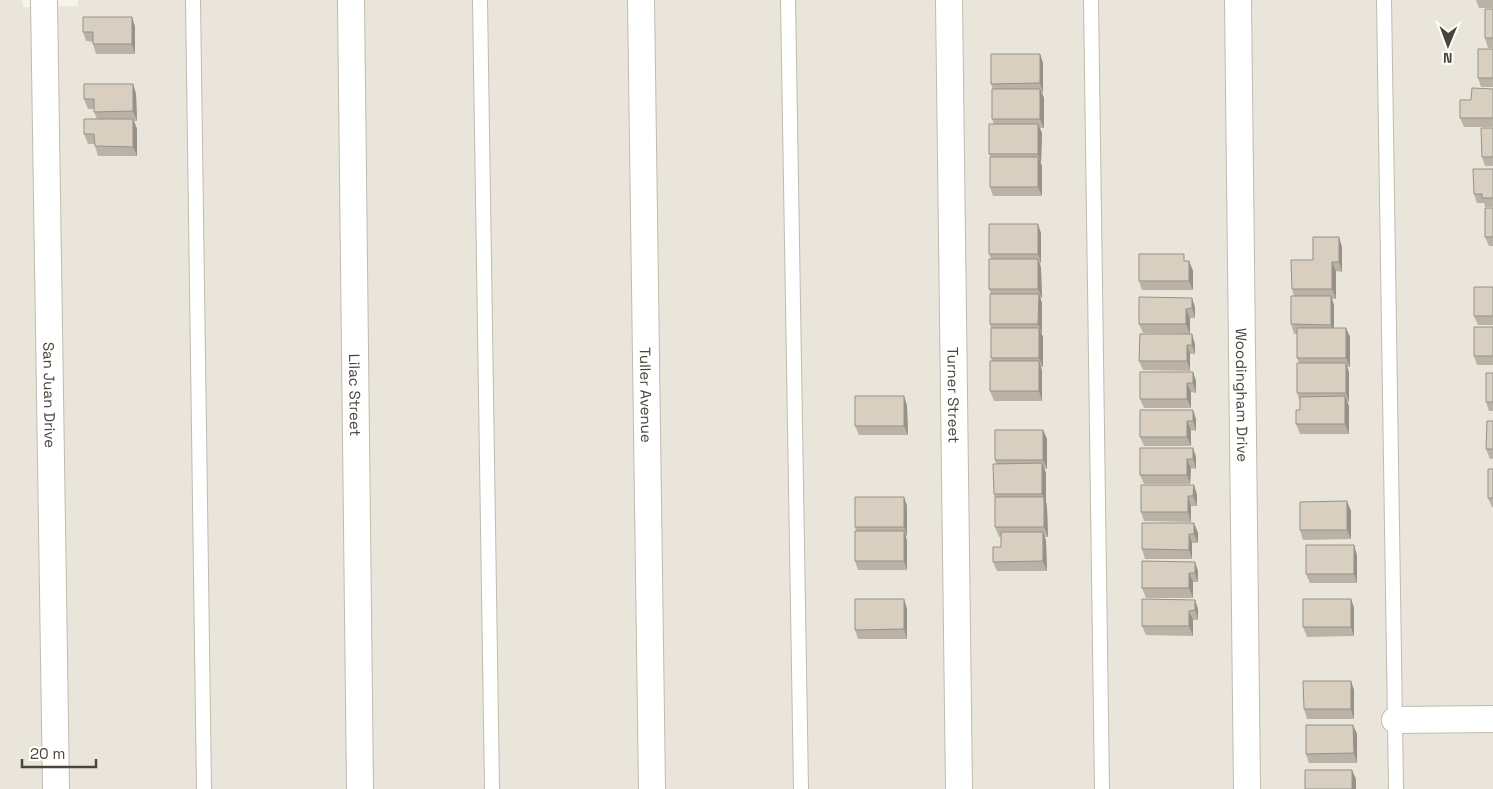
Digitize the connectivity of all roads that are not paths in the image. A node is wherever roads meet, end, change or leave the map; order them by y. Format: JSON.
{"nodes":[{"id":1,"x":44,"y":0,"type":"edge"},
{"id":2,"x":193,"y":0,"type":"edge"},
{"id":3,"x":351,"y":0,"type":"edge"},
{"id":4,"x":480,"y":0,"type":"edge"},
{"id":5,"x":641,"y":0,"type":"edge"},
{"id":6,"x":788,"y":0,"type":"edge"},
{"id":7,"x":950,"y":0,"type":"edge"},
{"id":8,"x":1091,"y":0,"type":"edge"},
{"id":9,"x":1238,"y":0,"type":"edge"},
{"id":10,"x":1384,"y":0,"type":"edge"},
{"id":11,"x":1493,"y":719,"type":"edge"},
{"id":12,"x":1395,"y":720,"type":"junction"},
{"id":13,"x":56,"y":789,"type":"edge"},
{"id":14,"x":204,"y":789,"type":"edge"},
{"id":15,"x":360,"y":789,"type":"edge"},
{"id":16,"x":492,"y":789,"type":"edge"},
{"id":17,"x":652,"y":789,"type":"edge"},
{"id":18,"x":801,"y":789,"type":"edge"},
{"id":19,"x":959,"y":789,"type":"edge"},
{"id":20,"x":1102,"y":789,"type":"edge"},
{"id":21,"x":1247,"y":789,"type":"edge"},
{"id":22,"x":1396,"y":789,"type":"edge"}],
"edges":[{"from":1,"to":13,"type":"street","name":"San Juan Drive"},
{"from":2,"to":14,"type":"lane"},
{"from":3,"to":15,"type":"street","name":"Lilac Street"},
{"from":4,"to":16,"type":"lane"},
{"from":5,"to":17,"type":"street","name":"Tuller Avenue"},
{"from":6,"to":18,"type":"lane"},
{"from":7,"to":19,"type":"street","name":"Turner Street"},
{"from":8,"to":20,"type":"lane"},
{"from":9,"to":21,"type":"street","name":"Woodingham Drive"},
{"from":10,"to":12,"type":"lane"},
{"from":11,"to":12,"type":"street"},
{"from":12,"to":22,"type":"lane"}]}
